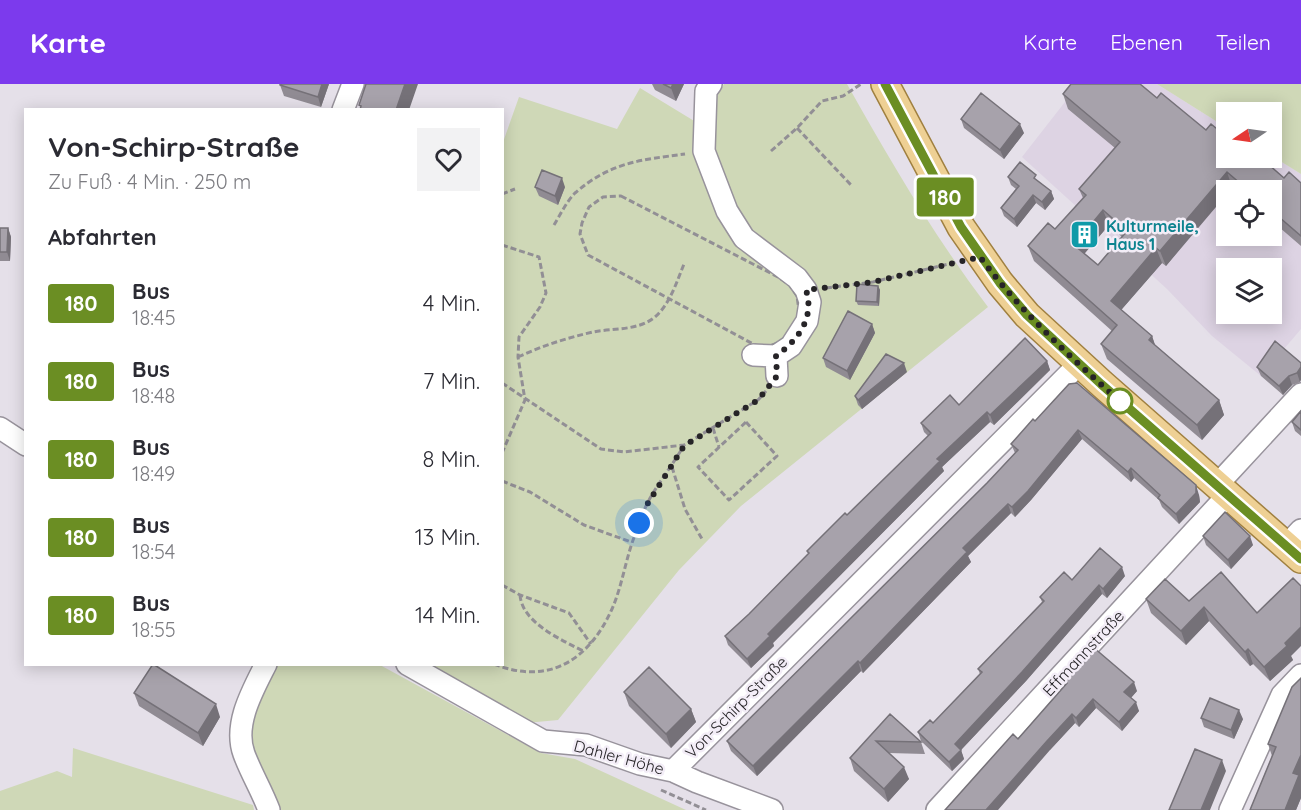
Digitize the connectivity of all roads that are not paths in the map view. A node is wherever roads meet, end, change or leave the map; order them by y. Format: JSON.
{"nodes":[{"id":1,"x":353,"y":84,"type":"edge"},
{"id":2,"x":711,"y":84,"type":"edge"},
{"id":3,"x":885,"y":84,"type":"edge"},
{"id":4,"x":344,"y":108,"type":"edge"},
{"id":5,"x":753,"y":355,"type":"dead end"},
{"id":6,"x":1079,"y":364,"type":"junction"},
{"id":7,"x":1301,"y":394,"type":"edge"},
{"id":8,"x":0,"y":428,"type":"edge"},
{"id":9,"x":24,"y":444,"type":"edge"},
{"id":10,"x":1223,"y":490,"type":"junction"},
{"id":11,"x":1296,"y":545,"type":"edge"},
{"id":12,"x":265,"y":666,"type":"edge"},
{"id":13,"x":411,"y":666,"type":"edge"},
{"id":14,"x":1301,"y":675,"type":"edge"},
{"id":15,"x":673,"y":771,"type":"junction"},
{"id":16,"x":269,"y":810,"type":"edge"},
{"id":17,"x":772,"y":810,"type":"edge"},
{"id":18,"x":937,"y":810,"type":"edge"},
{"id":19,"x":1230,"y":810,"type":"edge"}],
"edges":[{"from":1,"to":4,"type":"street"},
{"from":2,"to":5,"type":"street"},
{"from":3,"to":6,"type":"main road"},
{"from":6,"to":10,"type":"main road"},
{"from":6,"to":15,"type":"street","name":"Von-Schirp-Straße"},
{"from":7,"to":10,"type":"street","name":"Effmannstraße"},
{"from":8,"to":9,"type":"street"},
{"from":10,"to":11,"type":"main road"},
{"from":10,"to":18,"type":"street","name":"Effmannstraße"},
{"from":12,"to":16,"type":"street"},
{"from":13,"to":15,"type":"street","name":"Dahler Höhe"},
{"from":14,"to":19,"type":"street"},
{"from":15,"to":17,"type":"street","name":"Dahler Höhe"}]}
